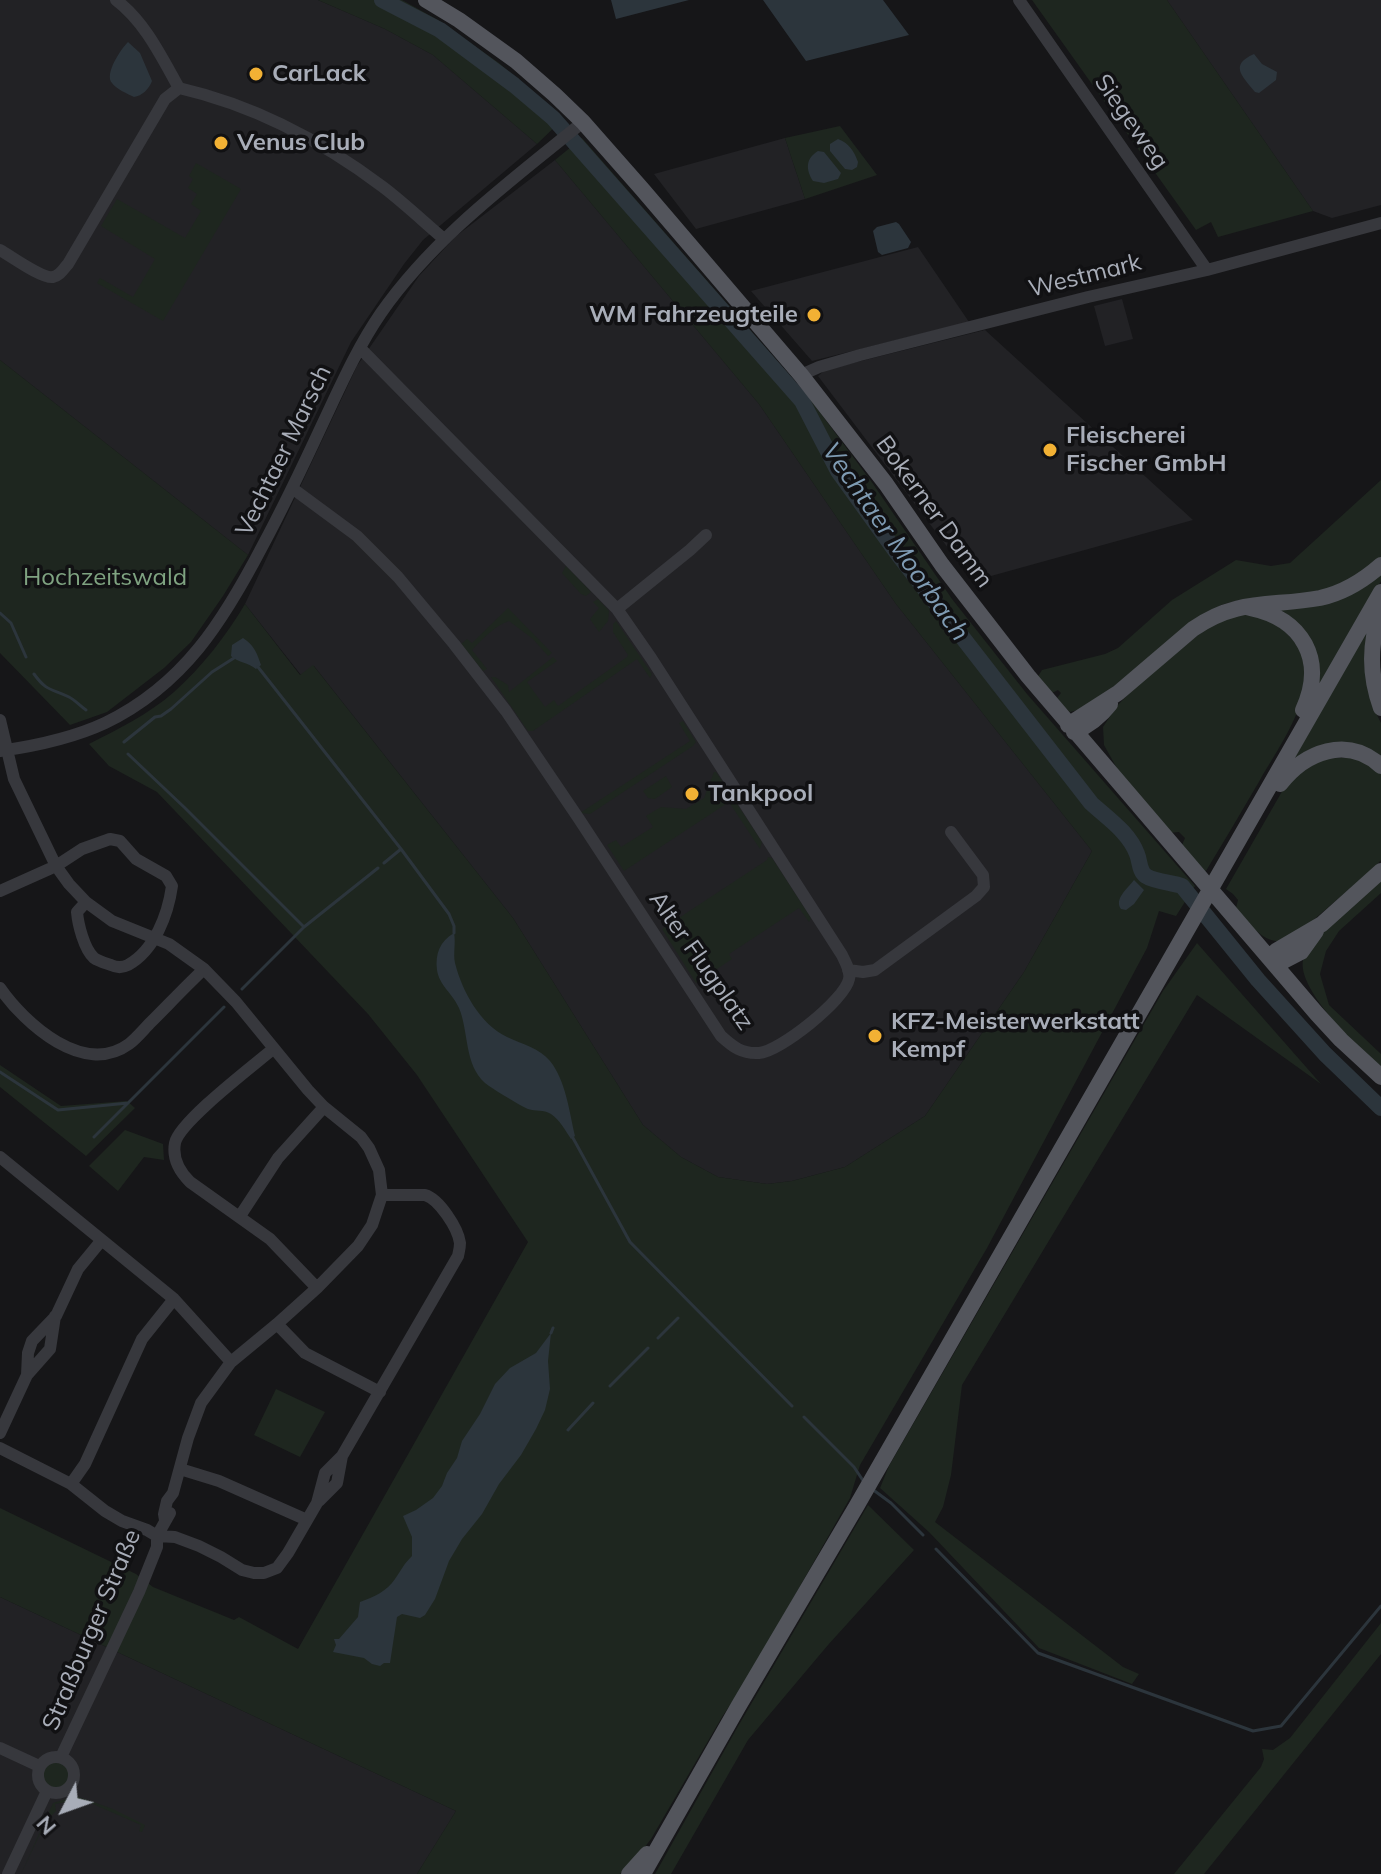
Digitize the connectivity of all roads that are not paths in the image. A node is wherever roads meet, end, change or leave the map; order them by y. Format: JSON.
{"nodes":[{"id":1,"x":116,"y":0,"type":"edge"},
{"id":2,"x":426,"y":0,"type":"edge"},
{"id":3,"x":1019,"y":0,"type":"edge"},
{"id":4,"x":179,"y":88,"type":"junction"},
{"id":5,"x":578,"y":126,"type":"junction"},
{"id":6,"x":1381,"y":223,"type":"edge"},
{"id":7,"x":444,"y":239,"type":"junction"},
{"id":8,"x":0,"y":250,"type":"edge"},
{"id":9,"x":1207,"y":270,"type":"junction"},
{"id":10,"x":360,"y":348,"type":"junction"},
{"id":11,"x":801,"y":375,"type":"junction"},
{"id":12,"x":292,"y":488,"type":"junction"},
{"id":13,"x":706,"y":535,"type":"dead end"},
{"id":14,"x":1381,"y":565,"type":"edge"},
{"id":15,"x":1381,"y":592,"type":"edge"},
{"id":16,"x":1245,"y":607,"type":"junction"},
{"id":17,"x":617,"y":609,"type":"junction"},
{"id":18,"x":1381,"y":611,"type":"edge"},
{"id":19,"x":1118,"y":693,"type":"junction"},
{"id":20,"x":1381,"y":708,"type":"edge"},
{"id":21,"x":1101,"y":716,"type":"junction"},
{"id":22,"x":0,"y":720,"type":"edge"},
{"id":23,"x":1071,"y":728,"type":"junction"},
{"id":24,"x":3,"y":750,"type":"edge"},
{"id":25,"x":1093,"y":754,"type":"junction"},
{"id":26,"x":1381,"y":766,"type":"edge"},
{"id":27,"x":1271,"y":784,"type":"junction"},
{"id":28,"x":951,"y":832,"type":"dead end"},
{"id":29,"x":1241,"y":837,"type":"junction"},
{"id":30,"x":56,"y":866,"type":"junction"},
{"id":31,"x":1381,"y":871,"type":"edge"},
{"id":32,"x":0,"y":891,"type":"edge"},
{"id":33,"x":86,"y":902,"type":"junction"},
{"id":34,"x":1322,"y":924,"type":"junction"},
{"id":35,"x":155,"y":937,"type":"junction"},
{"id":36,"x":1301,"y":952,"type":"junction"},
{"id":37,"x":1272,"y":961,"type":"junction"},
{"id":38,"x":204,"y":969,"type":"junction"},
{"id":39,"x":848,"y":970,"type":"junction"},
{"id":40,"x":0,"y":988,"type":"edge"},
{"id":41,"x":1295,"y":988,"type":"junction"},
{"id":42,"x":273,"y":1049,"type":"junction"},
{"id":43,"x":1381,"y":1077,"type":"edge"},
{"id":44,"x":324,"y":1107,"type":"junction"},
{"id":45,"x":0,"y":1157,"type":"edge"},
{"id":46,"x":382,"y":1195,"type":"junction"},
{"id":47,"x":240,"y":1216,"type":"junction"},
{"id":48,"x":101,"y":1241,"type":"junction"},
{"id":49,"x":317,"y":1288,"type":"junction"},
{"id":50,"x":174,"y":1299,"type":"junction"},
{"id":51,"x":56,"y":1316,"type":"junction"},
{"id":52,"x":277,"y":1324,"type":"junction"},
{"id":53,"x":231,"y":1362,"type":"junction"},
{"id":54,"x":27,"y":1375,"type":"junction"},
{"id":55,"x":380,"y":1392,"type":"junction"},
{"id":56,"x":0,"y":1433,"type":"edge"},
{"id":57,"x":0,"y":1448,"type":"edge"},
{"id":58,"x":180,"y":1469,"type":"junction"},
{"id":59,"x":71,"y":1484,"type":"junction"},
{"id":60,"x":307,"y":1520,"type":"junction"},
{"id":61,"x":157,"y":1536,"type":"junction"},
{"id":62,"x":0,"y":1748,"type":"edge"},
{"id":63,"x":61,"y":1757,"type":"junction"},
{"id":64,"x":39,"y":1766,"type":"junction"},
{"id":65,"x":47,"y":1791,"type":"junction"},
{"id":66,"x":691,"y":1791,"type":"junction"},
{"id":67,"x":8,"y":1874,"type":"edge"},
{"id":68,"x":629,"y":1874,"type":"edge"},
{"id":69,"x":643,"y":1874,"type":"edge"}],
"edges":[{"from":1,"to":4,"type":"street"},
{"from":2,"to":5,"type":"main road","name":"Bokerner Damm"},
{"from":3,"to":9,"type":"street","name":"Siegeweg"},
{"from":4,"to":7,"type":"street"},
{"from":4,"to":8,"type":"street"},
{"from":5,"to":7,"type":"street","name":"Vechtaer Marsch"},
{"from":5,"to":11,"type":"main road","name":"Bokerner Damm"},
{"from":6,"to":9,"type":"street","name":"Westmark"},
{"from":7,"to":10,"type":"street","name":"Vechtaer Marsch"},
{"from":9,"to":11,"type":"street","name":"Westmark"},
{"from":10,"to":12,"type":"street","name":"Vechtaer Marsch"},
{"from":10,"to":17,"type":"street"},
{"from":11,"to":23,"type":"main road","name":"Bokerner Damm"},
{"from":12,"to":24,"type":"street","name":"Vechtaer Marsch"},
{"from":12,"to":39,"type":"street","name":"Alter Flugplatz"},
{"from":13,"to":17,"type":"street"},
{"from":14,"to":16,"type":"main road"},
{"from":15,"to":27,"type":"main road"},
{"from":16,"to":19,"type":"main road"},
{"from":16,"to":27,"type":"main road"},
{"from":17,"to":39,"type":"street"},
{"from":18,"to":20,"type":"main road"},
{"from":19,"to":21,"type":"main road"},
{"from":19,"to":23,"type":"main road"},
{"from":21,"to":23,"type":"main road"},
{"from":21,"to":25,"type":"main road"},
{"from":22,"to":24,"type":"street"},
{"from":23,"to":25,"type":"main road","name":"Bokerner Damm"},
{"from":24,"to":30,"type":"street"},
{"from":25,"to":37,"type":"main road","name":"Bokerner Damm"},
{"from":26,"to":29,"type":"main road"},
{"from":27,"to":29,"type":"main road"},
{"from":28,"to":39,"type":"street"},
{"from":29,"to":66,"type":"main road"},
{"from":30,"to":32,"type":"street"},
{"from":30,"to":33,"type":"street"},
{"from":30,"to":35,"type":"street"},
{"from":31,"to":34,"type":"main road"},
{"from":33,"to":35,"type":"street"},
{"from":33,"to":35,"type":"street"},
{"from":34,"to":36,"type":"main road"},
{"from":34,"to":37,"type":"main road"},
{"from":35,"to":38,"type":"street"},
{"from":36,"to":37,"type":"main road"},
{"from":36,"to":41,"type":"main road"},
{"from":37,"to":41,"type":"main road","name":"Bokerner Damm"},
{"from":38,"to":40,"type":"street"},
{"from":38,"to":42,"type":"street"},
{"from":41,"to":43,"type":"main road","name":"Bokerner Damm"},
{"from":42,"to":44,"type":"street"},
{"from":42,"to":47,"type":"street"},
{"from":44,"to":46,"type":"street"},
{"from":44,"to":47,"type":"street"},
{"from":45,"to":48,"type":"street"},
{"from":46,"to":49,"type":"street","name":"Straßburger Straße"},
{"from":46,"to":55,"type":"street"},
{"from":47,"to":49,"type":"street"},
{"from":48,"to":50,"type":"street"},
{"from":48,"to":51,"type":"street"},
{"from":49,"to":52,"type":"street","name":"Straßburger Straße"},
{"from":50,"to":53,"type":"street"},
{"from":50,"to":59,"type":"street"},
{"from":51,"to":54,"type":"street"},
{"from":51,"to":54,"type":"street"},
{"from":52,"to":53,"type":"street","name":"Straßburger Straße"},
{"from":52,"to":55,"type":"street"},
{"from":53,"to":58,"type":"street","name":"Straßburger Straße"},
{"from":54,"to":56,"type":"street"},
{"from":55,"to":60,"type":"street"},
{"from":57,"to":59,"type":"street"},
{"from":58,"to":60,"type":"street"},
{"from":58,"to":61,"type":"street","name":"Straßburger Straße"},
{"from":59,"to":61,"type":"street"},
{"from":60,"to":61,"type":"street"},
{"from":61,"to":63,"type":"street","name":"Straßburger Straße"},
{"from":62,"to":64,"type":"street"},
{"from":63,"to":64,"type":"street","name":"Straßburger Straße"},
{"from":63,"to":65,"type":"street","name":"Straßburger Straße"},
{"from":64,"to":65,"type":"street"},
{"from":65,"to":67,"type":"street"},
{"from":66,"to":68,"type":"main road"},
{"from":66,"to":69,"type":"main road"}]}
